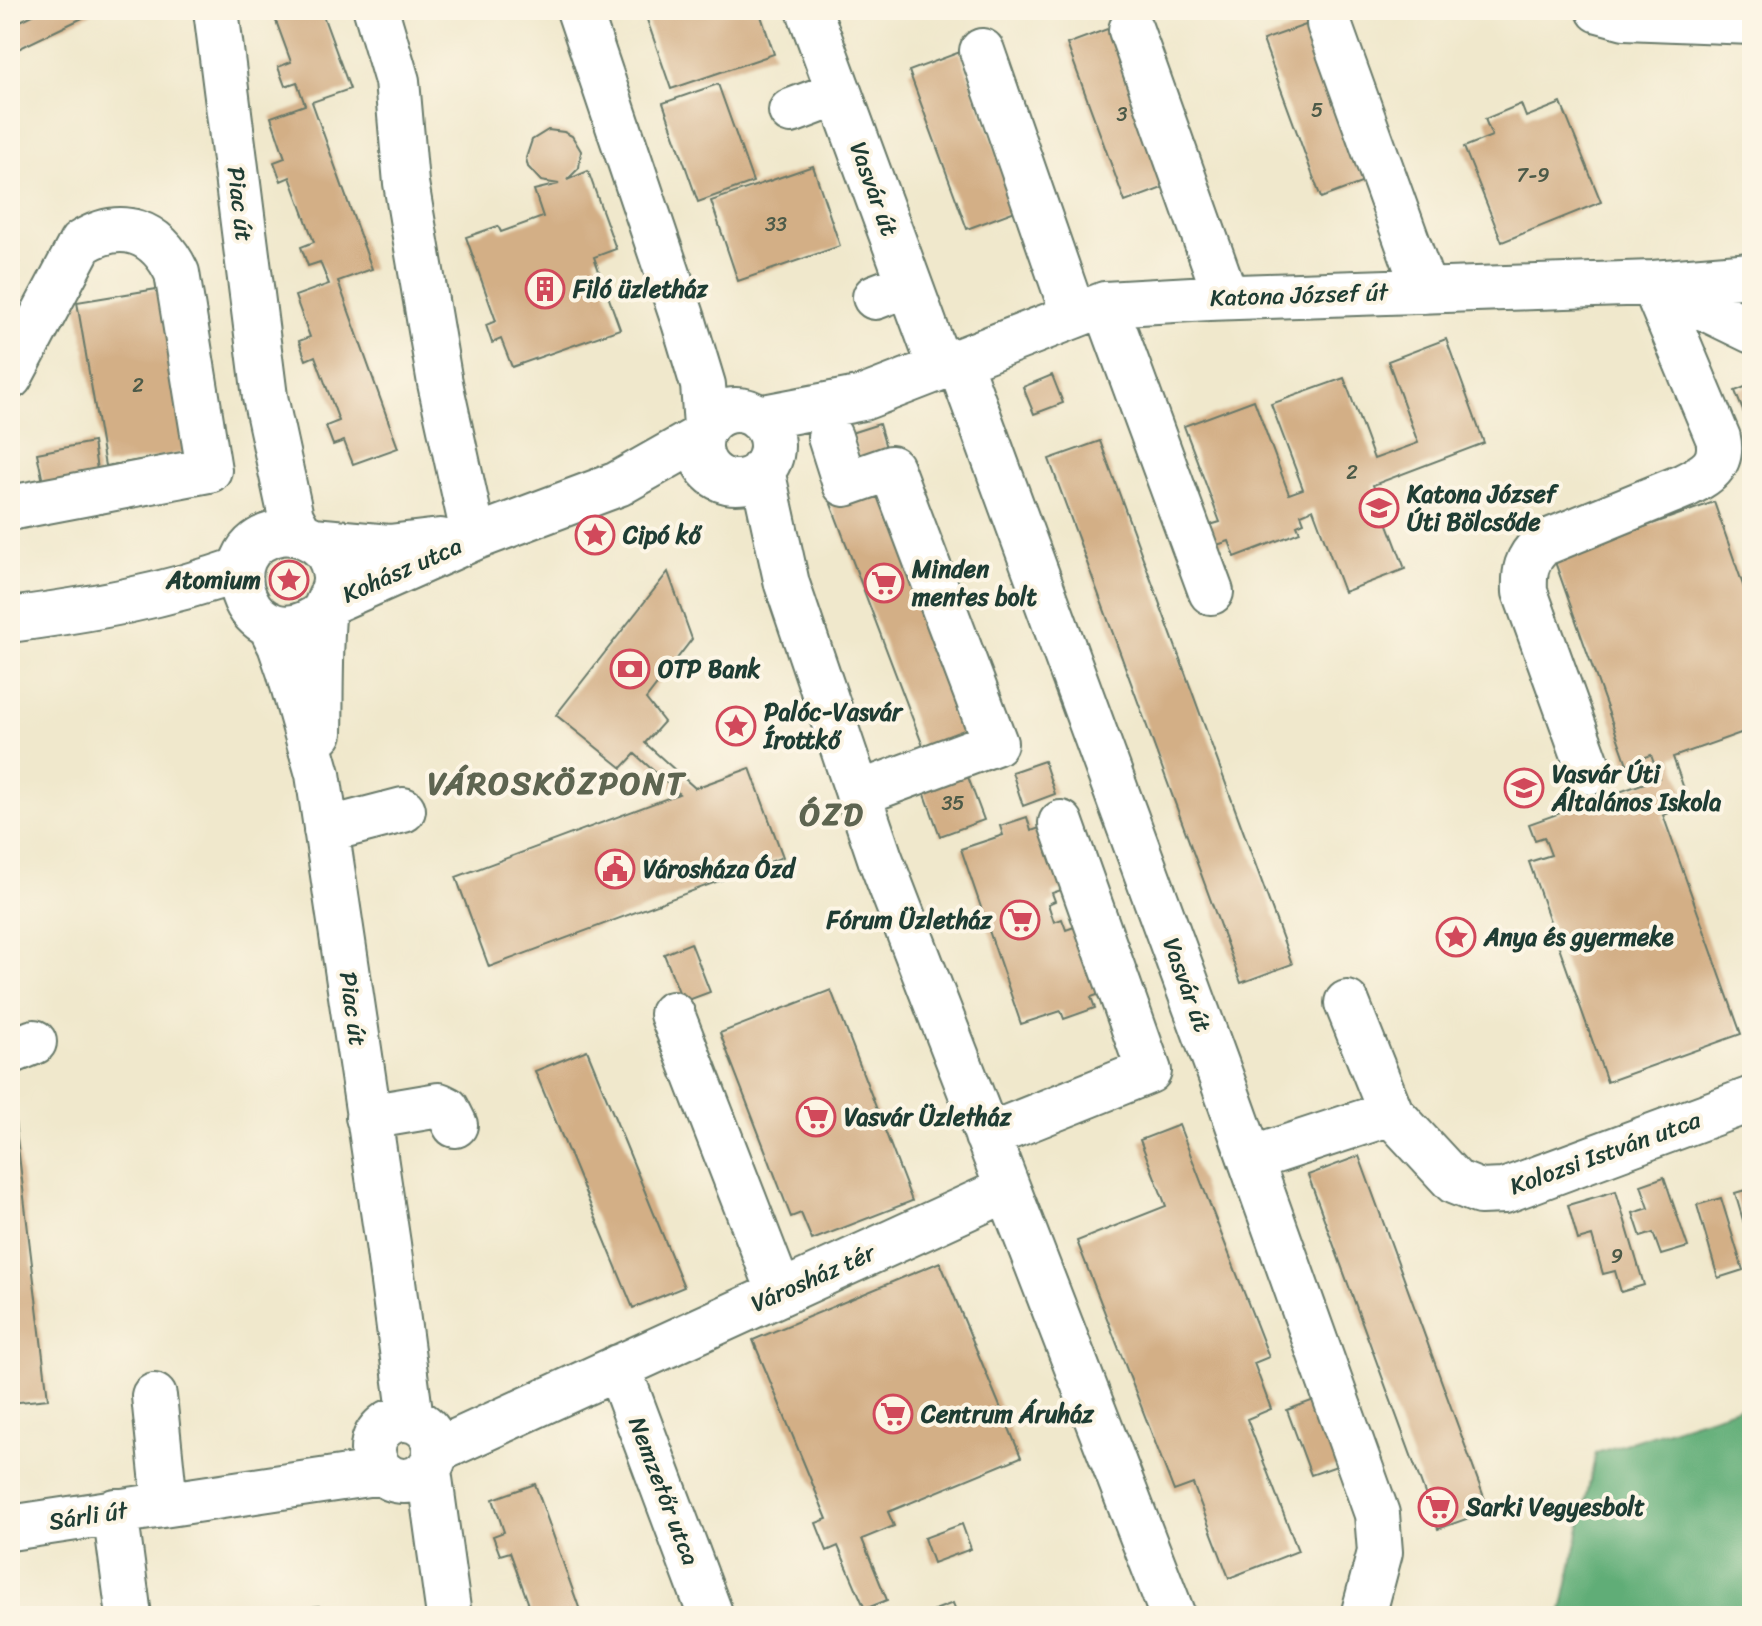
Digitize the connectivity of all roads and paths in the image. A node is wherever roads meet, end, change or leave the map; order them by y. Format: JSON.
{"nodes":[{"id":1,"x":216,"y":10,"type":"edge"},
{"id":2,"x":376,"y":10,"type":"edge"},
{"id":3,"x":579,"y":10,"type":"edge"},
{"id":4,"x":809,"y":10,"type":"edge"},
{"id":5,"x":1599,"y":10,"type":"edge"},
{"id":6,"x":1752,"y":22,"type":"edge"},
{"id":7,"x":1329,"y":24,"type":"dead end"},
{"id":8,"x":1131,"y":30,"type":"dead end"},
{"id":9,"x":982,"y":51,"type":"dead end"},
{"id":10,"x":839,"y":93,"type":"junction"},
{"id":11,"x":791,"y":111,"type":"dead end"},
{"id":12,"x":1752,"y":275,"type":"edge"},
{"id":13,"x":1653,"y":283,"type":"junction"},
{"id":14,"x":1425,"y":291,"type":"junction"},
{"id":15,"x":1226,"y":297,"type":"junction"},
{"id":16,"x":1089,"y":310,"type":"junction"},
{"id":17,"x":684,"y":322,"type":"junction"},
{"id":18,"x":1752,"y":331,"type":"edge"},
{"id":19,"x":949,"y":364,"type":"junction"},
{"id":20,"x":10,"y":377,"type":"edge"},
{"id":21,"x":265,"y":397,"type":"junction"},
{"id":22,"x":863,"y":398,"type":"junction"},
{"id":23,"x":753,"y":415,"type":"junction"},
{"id":24,"x":704,"y":431,"type":"junction"},
{"id":25,"x":830,"y":437,"type":"dead end"},
{"id":26,"x":745,"y":472,"type":"junction"},
{"id":27,"x":628,"y":484,"type":"junction"},
{"id":28,"x":10,"y":508,"type":"edge"},
{"id":29,"x":307,"y":537,"type":"junction"},
{"id":30,"x":474,"y":538,"type":"junction"},
{"id":31,"x":246,"y":558,"type":"junction"},
{"id":32,"x":1211,"y":592,"type":"dead end"},
{"id":33,"x":114,"y":606,"type":"junction"},
{"id":34,"x":327,"y":607,"type":"junction"},
{"id":35,"x":10,"y":620,"type":"edge"},
{"id":36,"x":263,"y":621,"type":"junction"},
{"id":37,"x":1590,"y":772,"type":"dead end"},
{"id":38,"x":318,"y":774,"type":"junction"},
{"id":39,"x":858,"y":794,"type":"junction"},
{"id":40,"x":403,"y":810,"type":"dead end"},
{"id":41,"x":1061,"y":823,"type":"dead end"},
{"id":42,"x":326,"y":830,"type":"junction"},
{"id":43,"x":1347,"y":1003,"type":"dead end"},
{"id":44,"x":672,"y":1014,"type":"dead end"},
{"id":45,"x":1752,"y":1099,"type":"edge"},
{"id":46,"x":1391,"y":1113,"type":"junction"},
{"id":47,"x":368,"y":1117,"type":"junction"},
{"id":48,"x":455,"y":1125,"type":"dead end"},
{"id":49,"x":987,"y":1136,"type":"junction"},
{"id":50,"x":1251,"y":1159,"type":"junction"},
{"id":51,"x":1008,"y":1189,"type":"junction"},
{"id":52,"x":780,"y":1293,"type":"junction"},
{"id":53,"x":618,"y":1367,"type":"junction"},
{"id":54,"x":154,"y":1396,"type":"dead end"},
{"id":55,"x":406,"y":1449,"type":"junction"},
{"id":56,"x":165,"y":1503,"type":"junction"},
{"id":57,"x":115,"y":1511,"type":"junction"},
{"id":58,"x":10,"y":1528,"type":"edge"},
{"id":59,"x":449,"y":1614,"type":"edge"},
{"id":60,"x":129,"y":1616,"type":"edge"},
{"id":61,"x":711,"y":1616,"type":"edge"},
{"id":62,"x":1173,"y":1616,"type":"edge"},
{"id":63,"x":1363,"y":1616,"type":"edge"}],
"edges":[{"from":1,"to":21,"type":"street","name":"Piac út"},
{"from":2,"to":30,"type":"street"},
{"from":3,"to":17,"type":"street"},
{"from":4,"to":10,"type":"street","name":"Vasvár út"},
{"from":5,"to":6,"type":"street"},
{"from":7,"to":14,"type":"street"},
{"from":8,"to":15,"type":"street"},
{"from":9,"to":16,"type":"street"},
{"from":10,"to":11,"type":"street"},
{"from":10,"to":19,"type":"street","name":"Vasvár út"},
{"from":12,"to":13,"type":"street","name":"Katona József út"},
{"from":13,"to":14,"type":"street","name":"Katona József út"},
{"from":13,"to":18,"type":"street"},
{"from":13,"to":37,"type":"street"},
{"from":14,"to":15,"type":"street","name":"Katona József út"},
{"from":15,"to":16,"type":"street","name":"Katona József út"},
{"from":16,"to":19,"type":"street","name":"Katona József út"},
{"from":16,"to":32,"type":"street"},
{"from":17,"to":23,"type":"street"},
{"from":17,"to":24,"type":"street"},
{"from":19,"to":22,"type":"street","name":"Katona József út"},
{"from":19,"to":50,"type":"street","name":"Vasvár út"},
{"from":20,"to":28,"type":"street"},
{"from":21,"to":29,"type":"street"},
{"from":21,"to":31,"type":"street"},
{"from":22,"to":23,"type":"street"},
{"from":22,"to":26,"type":"street"},
{"from":23,"to":24,"type":"street"},
{"from":23,"to":26,"type":"street"},
{"from":24,"to":26,"type":"street"},
{"from":24,"to":27,"type":"street","name":"Kohász utca"},
{"from":25,"to":39,"type":"street"},
{"from":26,"to":27,"type":"street"},
{"from":26,"to":39,"type":"street"},
{"from":27,"to":30,"type":"street","name":"Kohász utca"},
{"from":29,"to":30,"type":"street","name":"Kohász utca"},
{"from":29,"to":31,"type":"street"},
{"from":29,"to":34,"type":"street"},
{"from":30,"to":34,"type":"street","name":"Kohász utca"},
{"from":31,"to":33,"type":"street"},
{"from":31,"to":36,"type":"street"},
{"from":33,"to":35,"type":"street"},
{"from":33,"to":36,"type":"street"},
{"from":34,"to":36,"type":"street"},
{"from":34,"to":38,"type":"street"},
{"from":36,"to":38,"type":"street"},
{"from":38,"to":42,"type":"street","name":"Piac út"},
{"from":39,"to":49,"type":"street"},
{"from":40,"to":42,"type":"street"},
{"from":41,"to":49,"type":"street"},
{"from":42,"to":47,"type":"street","name":"Piac út"},
{"from":43,"to":46,"type":"street"},
{"from":44,"to":52,"type":"street"},
{"from":45,"to":46,"type":"street","name":"Kolozsi István utca"},
{"from":46,"to":50,"type":"street"},
{"from":47,"to":48,"type":"street"},
{"from":47,"to":55,"type":"street","name":"Piac út"},
{"from":49,"to":51,"type":"street"},
{"from":50,"to":63,"type":"street","name":"Vasvár út"},
{"from":51,"to":52,"type":"street","name":"Városház tér"},
{"from":51,"to":62,"type":"street"},
{"from":52,"to":53,"type":"street","name":"Városház tér"},
{"from":53,"to":55,"type":"street","name":"Városház tér"},
{"from":53,"to":61,"type":"street","name":"Nemzetőr utca"},
{"from":54,"to":56,"type":"street"},
{"from":55,"to":56,"type":"street","name":"Sárli út"},
{"from":55,"to":59,"type":"street","name":"Piac út"},
{"from":56,"to":57,"type":"street","name":"Sárli út"},
{"from":57,"to":58,"type":"street","name":"Sárli út"},
{"from":57,"to":60,"type":"street"}]}
